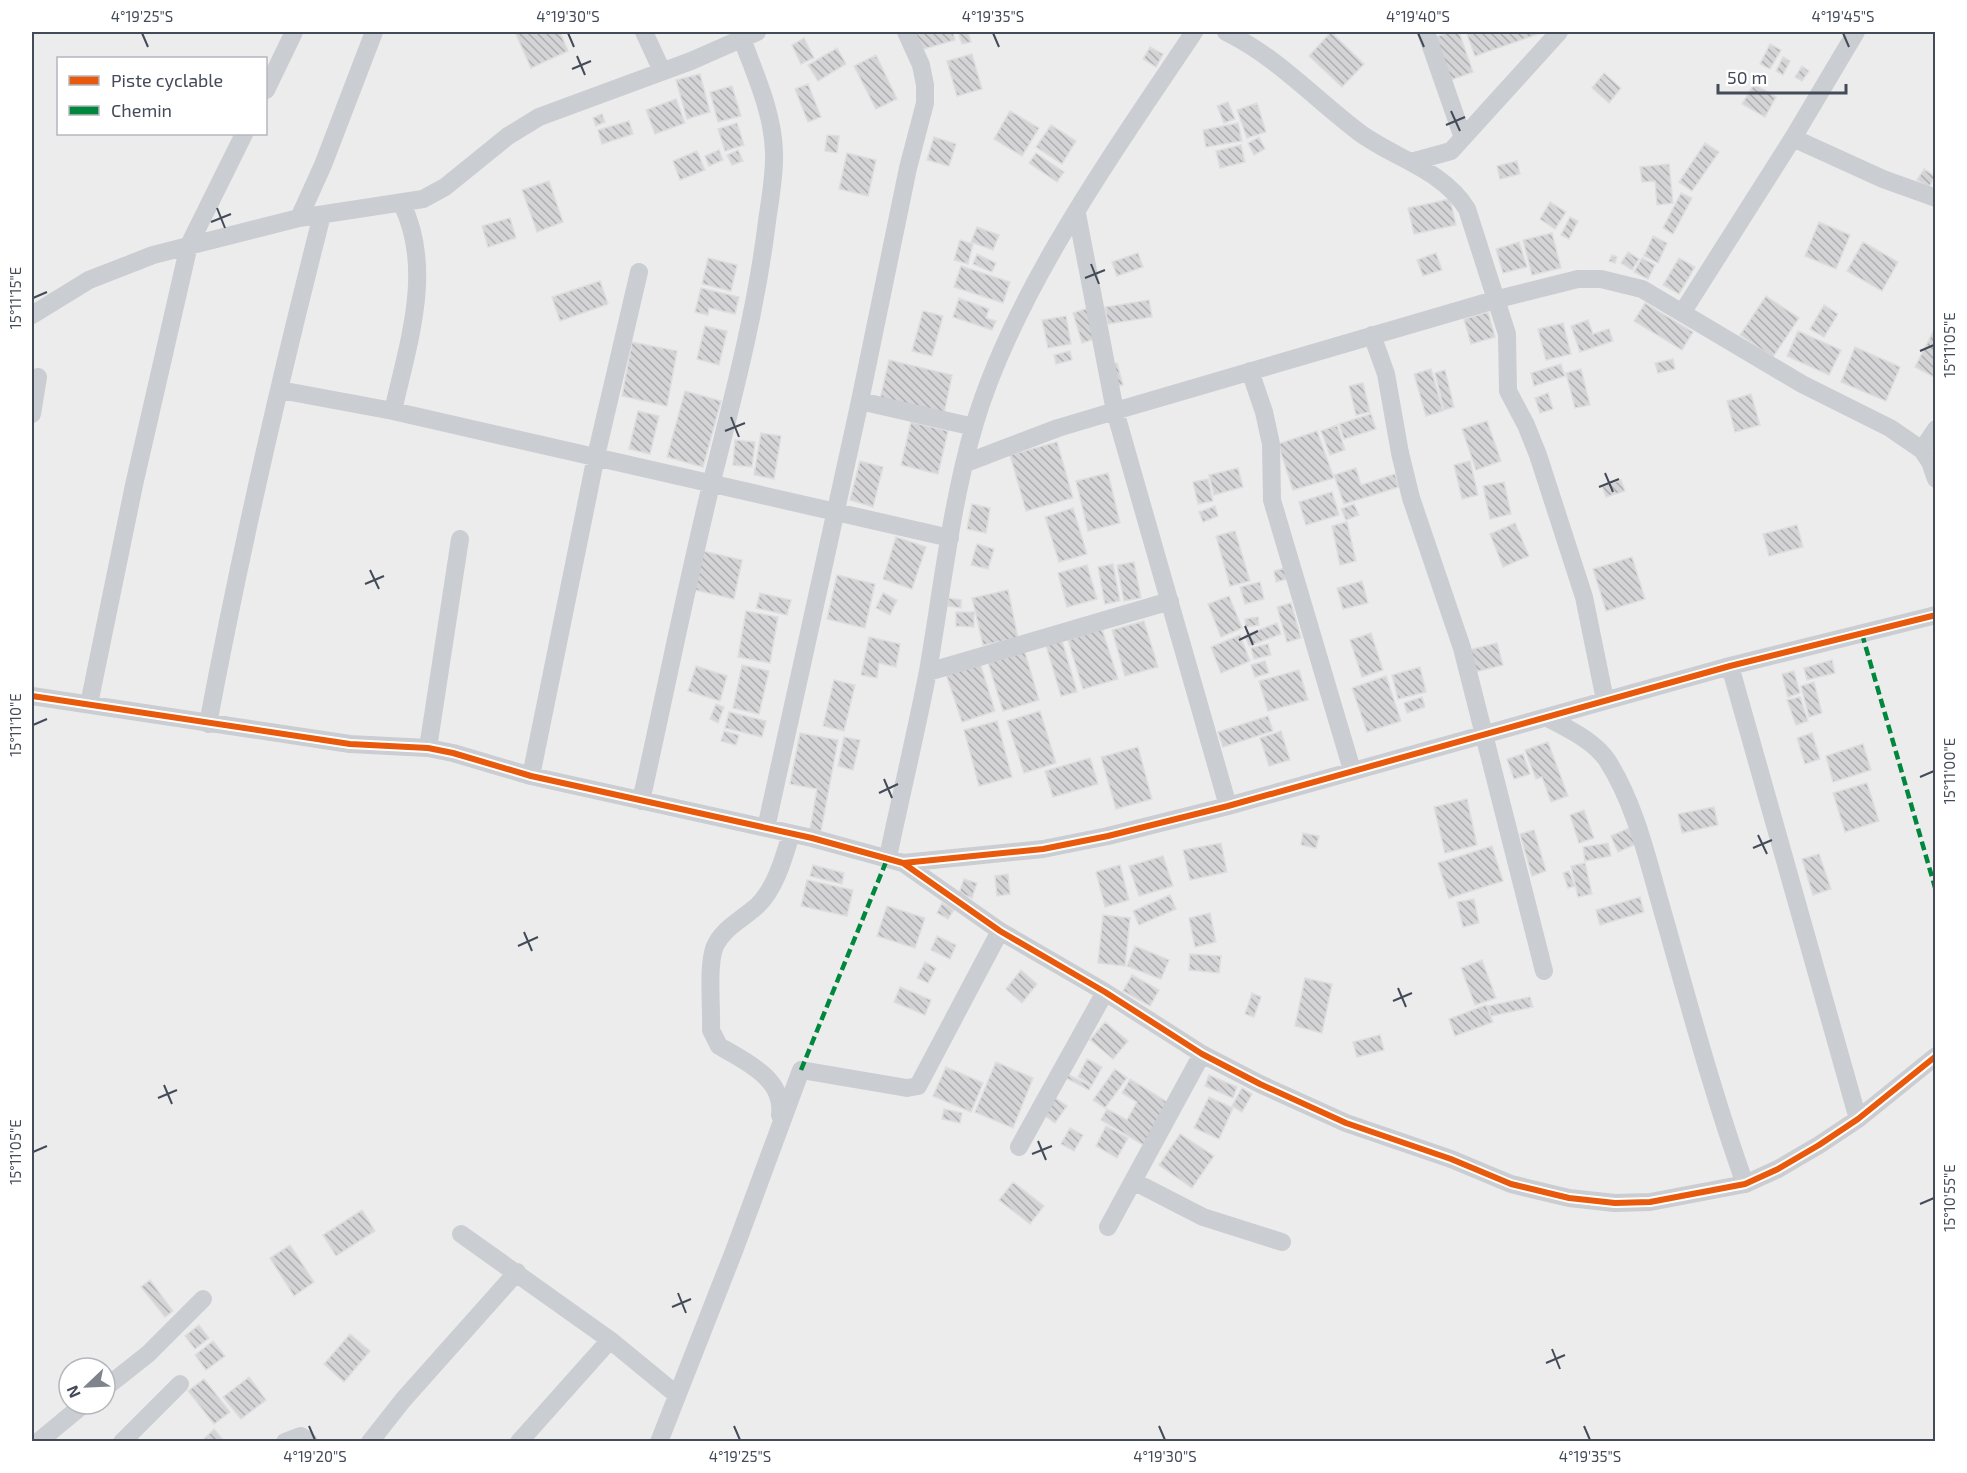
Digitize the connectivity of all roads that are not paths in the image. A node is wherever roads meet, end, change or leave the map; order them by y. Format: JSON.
{"nodes":[{"id":1,"x":294,"y":32,"type":"edge"},
{"id":2,"x":374,"y":32,"type":"edge"},
{"id":3,"x":644,"y":32,"type":"edge"},
{"id":4,"x":906,"y":32,"type":"edge"},
{"id":5,"x":1194,"y":32,"type":"edge"},
{"id":6,"x":1226,"y":32,"type":"edge"},
{"id":7,"x":1426,"y":32,"type":"edge"},
{"id":8,"x":1559,"y":32,"type":"edge"},
{"id":9,"x":1856,"y":32,"type":"edge"},
{"id":10,"x":749,"y":35,"type":"edge"},
{"id":11,"x":662,"y":71,"type":"junction"},
{"id":12,"x":267,"y":88,"type":"edge"},
{"id":13,"x":244,"y":135,"type":"edge"},
{"id":14,"x":1793,"y":138,"type":"junction"},
{"id":15,"x":1457,"y":144,"type":"junction"},
{"id":16,"x":1411,"y":162,"type":"junction"},
{"id":17,"x":1449,"y":187,"type":"junction"},
{"id":18,"x":1935,"y":198,"type":"edge"},
{"id":19,"x":402,"y":204,"type":"junction"},
{"id":20,"x":1077,"y":214,"type":"junction"},
{"id":21,"x":322,"y":215,"type":"junction"},
{"id":22,"x":299,"y":218,"type":"junction"},
{"id":23,"x":189,"y":245,"type":"junction"},
{"id":24,"x":639,"y":272,"type":"dead end"},
{"id":25,"x":1498,"y":299,"type":"junction"},
{"id":26,"x":1682,"y":313,"type":"junction"},
{"id":27,"x":32,"y":315,"type":"edge"},
{"id":28,"x":1372,"y":335,"type":"junction"},
{"id":29,"x":1250,"y":371,"type":"junction"},
{"id":30,"x":38,"y":377,"type":"dead end"},
{"id":31,"x":280,"y":390,"type":"junction"},
{"id":32,"x":860,"y":401,"type":"junction"},
{"id":33,"x":393,"y":411,"type":"junction"},
{"id":34,"x":1115,"y":411,"type":"junction"},
{"id":35,"x":32,"y":414,"type":"edge"},
{"id":36,"x":974,"y":427,"type":"junction"},
{"id":37,"x":1935,"y":429,"type":"edge"},
{"id":38,"x":1922,"y":450,"type":"junction"},
{"id":39,"x":596,"y":456,"type":"junction"},
{"id":40,"x":966,"y":463,"type":"junction"},
{"id":41,"x":1935,"y":479,"type":"edge"},
{"id":42,"x":712,"y":483,"type":"junction"},
{"id":43,"x":835,"y":510,"type":"junction"},
{"id":44,"x":950,"y":538,"type":"junction"},
{"id":45,"x":460,"y":539,"type":"dead end"},
{"id":46,"x":1170,"y":601,"type":"junction"},
{"id":47,"x":1935,"y":615,"type":"edge"},
{"id":48,"x":1730,"y":666,"type":"junction"},
{"id":49,"x":928,"y":672,"type":"junction"},
{"id":50,"x":32,"y":696,"type":"edge"},
{"id":51,"x":1605,"y":700,"type":"junction"},
{"id":52,"x":89,"y":704,"type":"junction"},
{"id":53,"x":1548,"y":718,"type":"junction"},
{"id":54,"x":208,"y":724,"type":"junction"},
{"id":55,"x":1483,"y":736,"type":"junction"},
{"id":56,"x":428,"y":748,"type":"junction"},
{"id":57,"x":1352,"y":770,"type":"junction"},
{"id":58,"x":531,"y":776,"type":"junction"},
{"id":59,"x":641,"y":801,"type":"junction"},
{"id":60,"x":1228,"y":806,"type":"junction"},
{"id":61,"x":766,"y":828,"type":"junction"},
{"id":62,"x":791,"y":834,"type":"junction"},
{"id":63,"x":896,"y":860,"type":"junction"},
{"id":64,"x":1000,"y":931,"type":"junction"},
{"id":65,"x":1544,"y":971,"type":"dead end"},
{"id":66,"x":1105,"y":992,"type":"junction"},
{"id":67,"x":1202,"y":1054,"type":"junction"},
{"id":68,"x":1935,"y":1056,"type":"edge"},
{"id":69,"x":1858,"y":1119,"type":"junction"},
{"id":70,"x":777,"y":1132,"type":"junction"},
{"id":71,"x":1019,"y":1147,"type":"dead end"},
{"id":72,"x":1133,"y":1181,"type":"junction"},
{"id":73,"x":1745,"y":1184,"type":"junction"},
{"id":74,"x":1107,"y":1227,"type":"dead end"},
{"id":75,"x":461,"y":1234,"type":"dead end"},
{"id":76,"x":1282,"y":1242,"type":"dead end"},
{"id":77,"x":517,"y":1272,"type":"junction"},
{"id":78,"x":203,"y":1299,"type":"dead end"},
{"id":79,"x":610,"y":1340,"type":"junction"},
{"id":80,"x":117,"y":1379,"type":"edge"},
{"id":81,"x":180,"y":1384,"type":"dead end"},
{"id":82,"x":677,"y":1395,"type":"junction"},
{"id":83,"x":69,"y":1416,"type":"edge"},
{"id":84,"x":38,"y":1442,"type":"edge"},
{"id":85,"x":122,"y":1442,"type":"edge"},
{"id":86,"x":285,"y":1442,"type":"edge"},
{"id":87,"x":309,"y":1442,"type":"edge"},
{"id":88,"x":370,"y":1442,"type":"edge"},
{"id":89,"x":519,"y":1442,"type":"edge"},
{"id":90,"x":659,"y":1442,"type":"edge"}],
"edges":[{"from":1,"to":12,"type":"street"},
{"from":2,"to":22,"type":"street"},
{"from":3,"to":11,"type":"street"},
{"from":4,"to":32,"type":"street"},
{"from":5,"to":20,"type":"street"},
{"from":6,"to":16,"type":"street"},
{"from":7,"to":15,"type":"street"},
{"from":8,"to":15,"type":"street"},
{"from":9,"to":14,"type":"street"},
{"from":10,"to":11,"type":"street"},
{"from":10,"to":42,"type":"street"},
{"from":11,"to":19,"type":"street"},
{"from":13,"to":23,"type":"street"},
{"from":14,"to":18,"type":"street"},
{"from":14,"to":26,"type":"street"},
{"from":15,"to":16,"type":"street"},
{"from":15,"to":17,"type":"street"},
{"from":16,"to":17,"type":"street"},
{"from":17,"to":25,"type":"street"},
{"from":19,"to":21,"type":"street"},
{"from":19,"to":33,"type":"street"},
{"from":20,"to":34,"type":"street"},
{"from":20,"to":36,"type":"street"},
{"from":21,"to":22,"type":"street"},
{"from":21,"to":31,"type":"street"},
{"from":22,"to":23,"type":"street"},
{"from":23,"to":27,"type":"street"},
{"from":23,"to":52,"type":"street"},
{"from":24,"to":39,"type":"street"},
{"from":25,"to":26,"type":"street"},
{"from":25,"to":28,"type":"street"},
{"from":25,"to":51,"type":"street"},
{"from":26,"to":38,"type":"street"},
{"from":28,"to":29,"type":"street"},
{"from":28,"to":55,"type":"street"},
{"from":29,"to":34,"type":"street"},
{"from":29,"to":57,"type":"street"},
{"from":30,"to":35,"type":"street"},
{"from":31,"to":33,"type":"street"},
{"from":31,"to":54,"type":"street"},
{"from":32,"to":36,"type":"street"},
{"from":32,"to":43,"type":"street"},
{"from":33,"to":39,"type":"street"},
{"from":34,"to":40,"type":"street"},
{"from":34,"to":46,"type":"street"},
{"from":36,"to":40,"type":"street"},
{"from":37,"to":38,"type":"street"},
{"from":38,"to":41,"type":"street"},
{"from":39,"to":42,"type":"street"},
{"from":39,"to":58,"type":"street"},
{"from":40,"to":44,"type":"street"},
{"from":42,"to":43,"type":"street"},
{"from":42,"to":59,"type":"street"},
{"from":43,"to":44,"type":"street"},
{"from":43,"to":61,"type":"street"},
{"from":44,"to":49,"type":"street"},
{"from":45,"to":56,"type":"street"},
{"from":46,"to":49,"type":"street"},
{"from":46,"to":60,"type":"street"},
{"from":47,"to":48,"type":"street"},
{"from":48,"to":51,"type":"street"},
{"from":48,"to":69,"type":"street"},
{"from":49,"to":63,"type":"street"},
{"from":50,"to":52,"type":"street"},
{"from":51,"to":53,"type":"street"},
{"from":52,"to":54,"type":"street"},
{"from":53,"to":55,"type":"street"},
{"from":53,"to":73,"type":"street"},
{"from":54,"to":56,"type":"street"},
{"from":55,"to":57,"type":"street"},
{"from":55,"to":65,"type":"street"},
{"from":56,"to":58,"type":"street"},
{"from":57,"to":60,"type":"street"},
{"from":58,"to":59,"type":"street"},
{"from":59,"to":61,"type":"street"},
{"from":60,"to":63,"type":"street"},
{"from":61,"to":62,"type":"street"},
{"from":62,"to":63,"type":"street"},
{"from":62,"to":70,"type":"street"},
{"from":63,"to":64,"type":"street"},
{"from":64,"to":66,"type":"street"},
{"from":64,"to":70,"type":"street"},
{"from":66,"to":67,"type":"street"},
{"from":66,"to":71,"type":"street"},
{"from":67,"to":72,"type":"street"},
{"from":67,"to":73,"type":"street"},
{"from":68,"to":69,"type":"street"},
{"from":69,"to":73,"type":"street"},
{"from":70,"to":82,"type":"street"},
{"from":72,"to":74,"type":"street"},
{"from":72,"to":76,"type":"street"},
{"from":75,"to":77,"type":"street"},
{"from":77,"to":79,"type":"street"},
{"from":77,"to":88,"type":"street"},
{"from":78,"to":80,"type":"street"},
{"from":79,"to":82,"type":"street"},
{"from":79,"to":89,"type":"street"},
{"from":81,"to":85,"type":"street"},
{"from":82,"to":90,"type":"street"},
{"from":83,"to":84,"type":"street"},
{"from":86,"to":87,"type":"street"}]}
